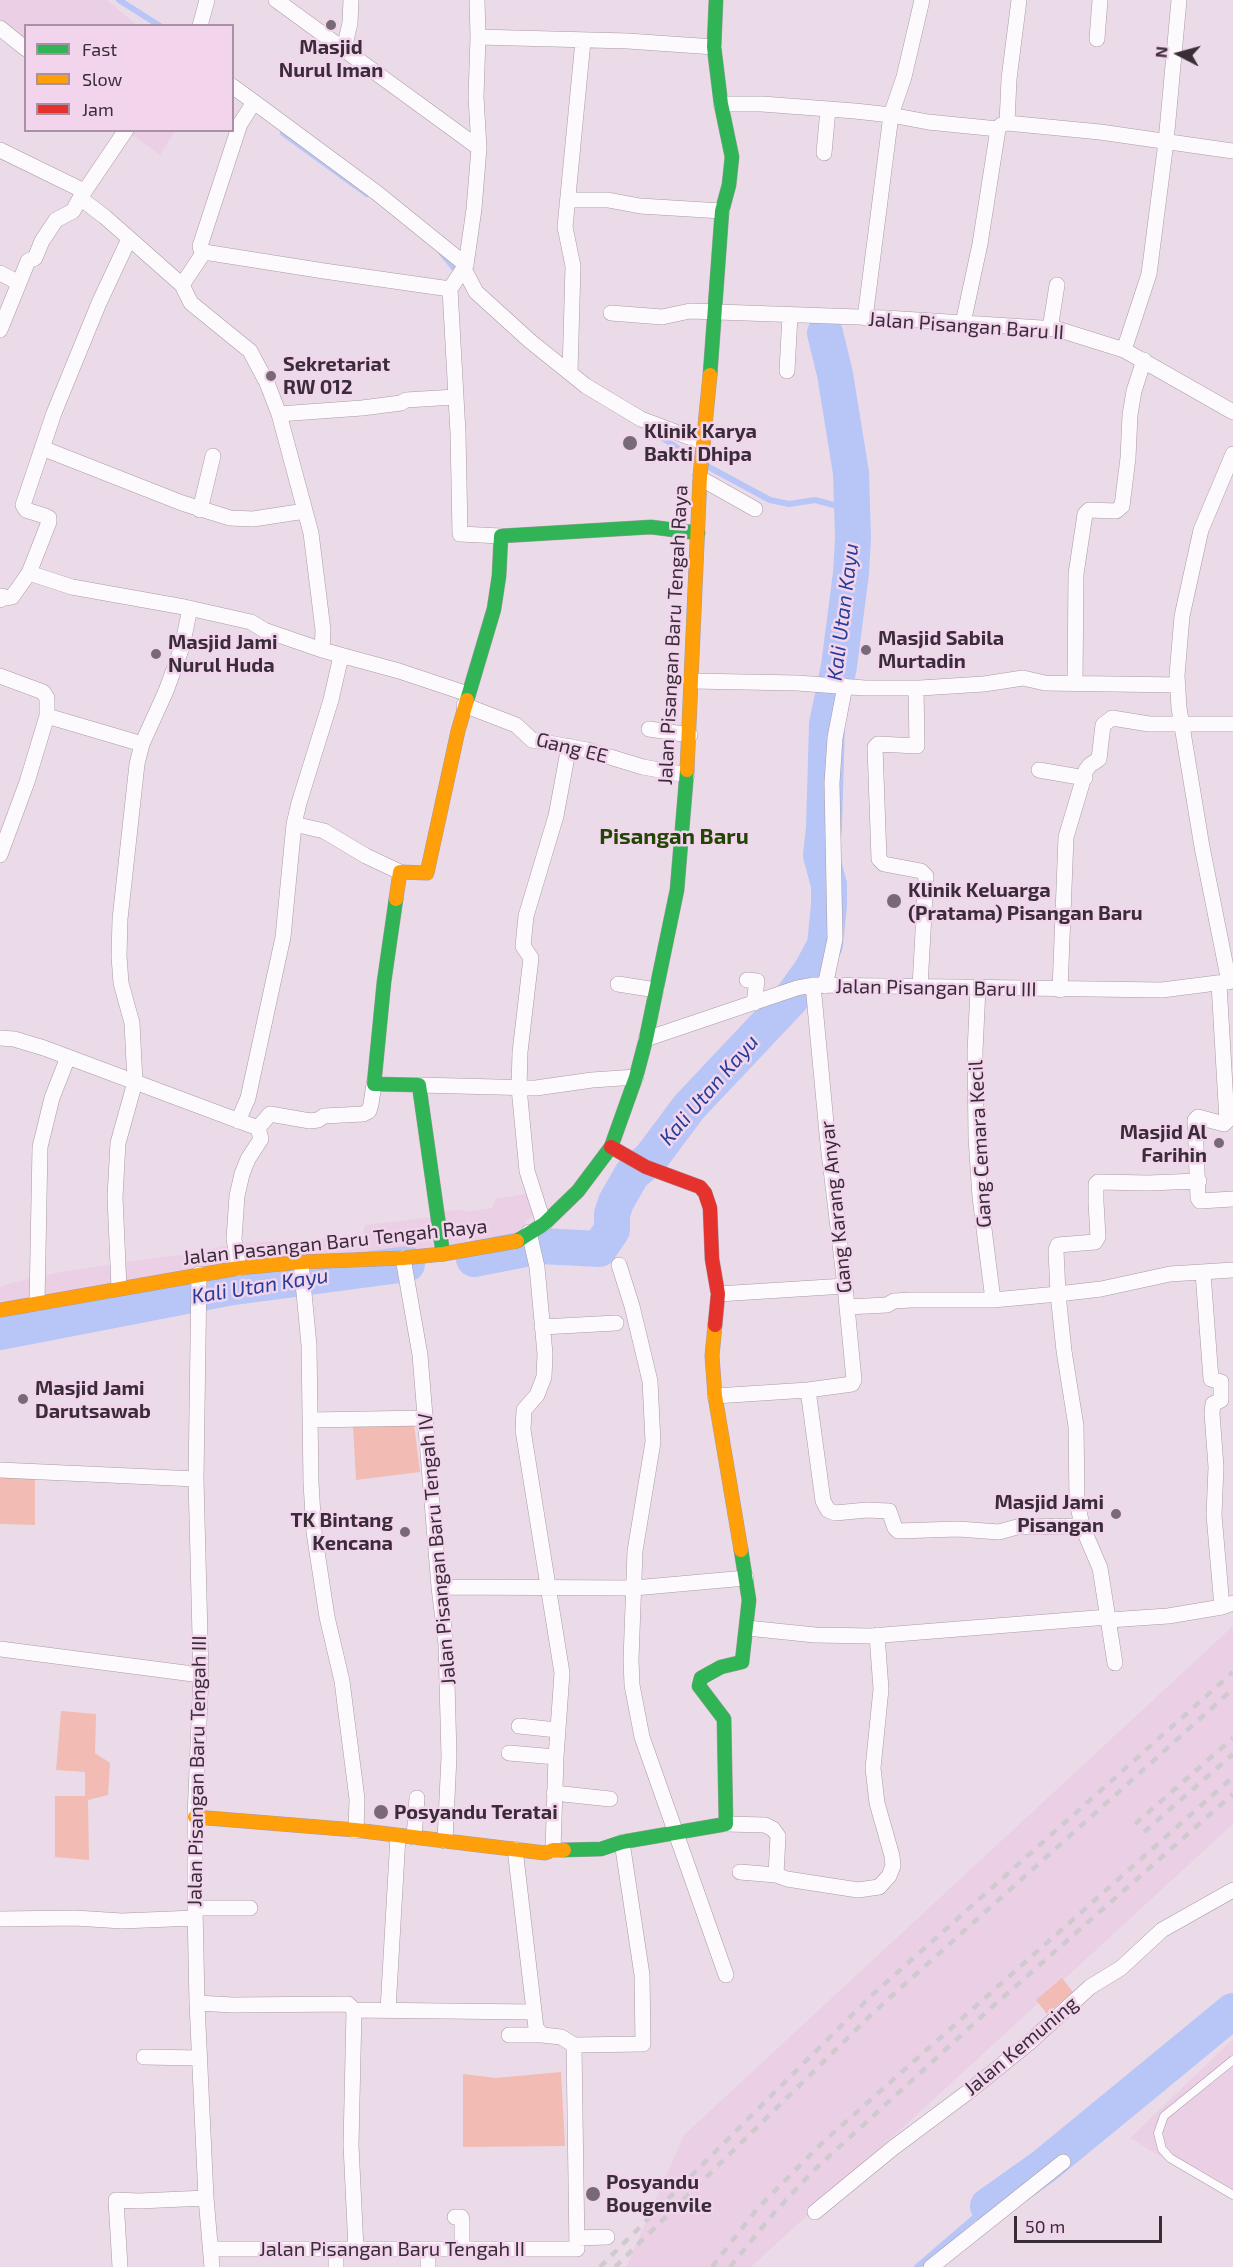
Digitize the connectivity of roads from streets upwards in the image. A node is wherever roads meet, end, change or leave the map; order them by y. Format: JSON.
{"nodes":[{"id":1,"x":207,"y":0,"type":"edge"},
{"id":2,"x":276,"y":0,"type":"edge"},
{"id":3,"x":351,"y":0,"type":"edge"},
{"id":4,"x":477,"y":0,"type":"edge"},
{"id":5,"x":716,"y":0,"type":"edge"},
{"id":6,"x":922,"y":0,"type":"edge"},
{"id":7,"x":1019,"y":0,"type":"edge"},
{"id":8,"x":1100,"y":0,"type":"edge"},
{"id":9,"x":1179,"y":0,"type":"edge"},
{"id":10,"x":201,"y":24,"type":"edge"},
{"id":11,"x":0,"y":28,"type":"edge"},
{"id":12,"x":478,"y":37,"type":"junction"},
{"id":13,"x":1097,"y":39,"type":"dead end"},
{"id":14,"x":583,"y":41,"type":"junction"},
{"id":15,"x":24,"y":47,"type":"edge"},
{"id":16,"x":714,"y":47,"type":"junction"},
{"id":17,"x":344,"y":50,"type":"junction"},
{"id":18,"x":234,"y":88,"type":"edge"},
{"id":19,"x":721,"y":104,"type":"junction"},
{"id":20,"x":253,"y":105,"type":"junction"},
{"id":21,"x":828,"y":109,"type":"junction"},
{"id":22,"x":891,"y":115,"type":"junction"},
{"id":23,"x":1003,"y":126,"type":"junction"},
{"id":24,"x":125,"y":132,"type":"edge"},
{"id":25,"x":1166,"y":142,"type":"junction"},
{"id":26,"x":479,"y":148,"type":"junction"},
{"id":27,"x":0,"y":150,"type":"edge"},
{"id":28,"x":1233,"y":151,"type":"edge"},
{"id":29,"x":824,"y":153,"type":"dead end"},
{"id":30,"x":82,"y":195,"type":"junction"},
{"id":31,"x":568,"y":200,"type":"junction"},
{"id":32,"x":722,"y":211,"type":"junction"},
{"id":33,"x":129,"y":239,"type":"junction"},
{"id":34,"x":204,"y":252,"type":"junction"},
{"id":35,"x":0,"y":273,"type":"edge"},
{"id":36,"x":459,"y":275,"type":"junction"},
{"id":37,"x":19,"y":283,"type":"junction"},
{"id":38,"x":182,"y":285,"type":"junction"},
{"id":39,"x":1057,"y":285,"type":"dead end"},
{"id":40,"x":611,"y":313,"type":"dead end"},
{"id":41,"x":716,"y":313,"type":"junction"},
{"id":42,"x":790,"y":315,"type":"junction"},
{"id":43,"x":865,"y":318,"type":"junction"},
{"id":44,"x":963,"y":323,"type":"junction"},
{"id":45,"x":1050,"y":328,"type":"junction"},
{"id":46,"x":0,"y":330,"type":"edge"},
{"id":47,"x":1124,"y":350,"type":"junction"},
{"id":48,"x":1144,"y":360,"type":"junction"},
{"id":49,"x":787,"y":371,"type":"dead end"},
{"id":50,"x":570,"y":373,"type":"junction"},
{"id":51,"x":455,"y":397,"type":"junction"},
{"id":52,"x":1233,"y":412,"type":"edge"},
{"id":53,"x":279,"y":414,"type":"junction"},
{"id":54,"x":42,"y":448,"type":"junction"},
{"id":55,"x":702,"y":448,"type":"junction"},
{"id":56,"x":1233,"y":454,"type":"edge"},
{"id":57,"x":213,"y":456,"type":"dead end"},
{"id":58,"x":700,"y":477,"type":"junction"},
{"id":59,"x":756,"y":509,"type":"dead end"},
{"id":60,"x":200,"y":510,"type":"junction"},
{"id":61,"x":305,"y":511,"type":"junction"},
{"id":62,"x":698,"y":533,"type":"junction"},
{"id":63,"x":501,"y":536,"type":"junction"},
{"id":64,"x":29,"y":573,"type":"junction"},
{"id":65,"x":1,"y":597,"type":"edge"},
{"id":66,"x":190,"y":608,"type":"junction"},
{"id":67,"x":322,"y":650,"type":"junction"},
{"id":68,"x":341,"y":656,"type":"junction"},
{"id":69,"x":0,"y":676,"type":"edge"},
{"id":70,"x":692,"y":681,"type":"junction"},
{"id":71,"x":1075,"y":684,"type":"junction"},
{"id":72,"x":1178,"y":685,"type":"junction"},
{"id":73,"x":839,"y":686,"type":"junction"},
{"id":74,"x":916,"y":688,"type":"junction"},
{"id":75,"x":466,"y":699,"type":"junction"},
{"id":76,"x":47,"y":716,"type":"junction"},
{"id":77,"x":1233,"y":724,"type":"edge"},
{"id":78,"x":1182,"y":725,"type":"junction"},
{"id":79,"x":649,"y":729,"type":"dead end"},
{"id":80,"x":690,"y":735,"type":"junction"},
{"id":81,"x":142,"y":744,"type":"junction"},
{"id":82,"x":569,"y":746,"type":"junction"},
{"id":83,"x":1039,"y":770,"type":"dead end"},
{"id":84,"x":687,"y":775,"type":"junction"},
{"id":85,"x":1085,"y":778,"type":"junction"},
{"id":86,"x":294,"y":824,"type":"junction"},
{"id":87,"x":0,"y":855,"type":"edge"},
{"id":88,"x":400,"y":872,"type":"junction"},
{"id":89,"x":747,"y":980,"type":"dead end"},
{"id":90,"x":1227,"y":983,"type":"edge"},
{"id":91,"x":618,"y":984,"type":"dead end"},
{"id":92,"x":810,"y":986,"type":"junction"},
{"id":93,"x":920,"y":987,"type":"junction"},
{"id":94,"x":978,"y":988,"type":"junction"},
{"id":95,"x":656,"y":990,"type":"junction"},
{"id":96,"x":1060,"y":990,"type":"junction"},
{"id":97,"x":754,"y":1003,"type":"junction"},
{"id":98,"x":0,"y":1038,"type":"edge"},
{"id":99,"x":646,"y":1039,"type":"junction"},
{"id":100,"x":68,"y":1057,"type":"junction"},
{"id":101,"x":636,"y":1077,"type":"junction"},
{"id":102,"x":135,"y":1082,"type":"junction"},
{"id":103,"x":374,"y":1084,"type":"junction"},
{"id":104,"x":419,"y":1085,"type":"junction"},
{"id":105,"x":519,"y":1088,"type":"junction"},
{"id":106,"x":238,"y":1122,"type":"junction"},
{"id":107,"x":258,"y":1128,"type":"junction"},
{"id":108,"x":610,"y":1147,"type":"junction"},
{"id":109,"x":1199,"y":1181,"type":"junction"},
{"id":110,"x":1233,"y":1199,"type":"edge"},
{"id":111,"x":544,"y":1224,"type":"junction"},
{"id":112,"x":532,"y":1242,"type":"junction"},
{"id":113,"x":442,"y":1254,"type":"junction"},
{"id":114,"x":404,"y":1263,"type":"junction"},
{"id":115,"x":619,"y":1265,"type":"dead end"},
{"id":116,"x":239,"y":1268,"type":"junction"},
{"id":117,"x":1233,"y":1270,"type":"edge"},
{"id":118,"x":302,"y":1271,"type":"junction"},
{"id":119,"x":1203,"y":1273,"type":"junction"},
{"id":120,"x":199,"y":1274,"type":"junction"},
{"id":121,"x":845,"y":1286,"type":"junction"},
{"id":122,"x":120,"y":1288,"type":"junction"},
{"id":123,"x":718,"y":1294,"type":"junction"},
{"id":124,"x":1058,"y":1294,"type":"junction"},
{"id":125,"x":993,"y":1300,"type":"junction"},
{"id":126,"x":37,"y":1303,"type":"junction"},
{"id":127,"x":847,"y":1307,"type":"junction"},
{"id":128,"x":0,"y":1310,"type":"edge"},
{"id":129,"x":616,"y":1323,"type":"dead end"},
{"id":130,"x":542,"y":1327,"type":"junction"},
{"id":131,"x":808,"y":1390,"type":"junction"},
{"id":132,"x":715,"y":1396,"type":"junction"},
{"id":133,"x":426,"y":1418,"type":"junction"},
{"id":134,"x":310,"y":1420,"type":"junction"},
{"id":135,"x":0,"y":1470,"type":"edge"},
{"id":136,"x":196,"y":1479,"type":"junction"},
{"id":137,"x":1082,"y":1526,"type":"junction"},
{"id":138,"x":746,"y":1578,"type":"junction"},
{"id":139,"x":549,"y":1586,"type":"junction"},
{"id":140,"x":439,"y":1587,"type":"junction"},
{"id":141,"x":634,"y":1588,"type":"junction"},
{"id":142,"x":1227,"y":1605,"type":"edge"},
{"id":143,"x":1109,"y":1619,"type":"junction"},
{"id":144,"x":747,"y":1628,"type":"junction"},
{"id":145,"x":878,"y":1635,"type":"junction"},
{"id":146,"x":0,"y":1649,"type":"edge"},
{"id":147,"x":1115,"y":1663,"type":"dead end"},
{"id":148,"x":201,"y":1675,"type":"junction"},
{"id":149,"x":519,"y":1726,"type":"dead end"},
{"id":150,"x":557,"y":1730,"type":"junction"},
{"id":151,"x":509,"y":1753,"type":"dead end"},
{"id":152,"x":556,"y":1758,"type":"junction"},
{"id":153,"x":554,"y":1793,"type":"junction"},
{"id":154,"x":417,"y":1798,"type":"dead end"},
{"id":155,"x":610,"y":1799,"type":"dead end"},
{"id":156,"x":195,"y":1817,"type":"junction"},
{"id":157,"x":726,"y":1824,"type":"junction"},
{"id":158,"x":356,"y":1831,"type":"junction"},
{"id":159,"x":677,"y":1834,"type":"junction"},
{"id":160,"x":398,"y":1836,"type":"junction"},
{"id":161,"x":414,"y":1837,"type":"junction"},
{"id":162,"x":445,"y":1841,"type":"junction"},
{"id":163,"x":622,"y":1842,"type":"junction"},
{"id":164,"x":515,"y":1849,"type":"junction"},
{"id":165,"x":554,"y":1850,"type":"junction"},
{"id":166,"x":740,"y":1872,"type":"dead end"},
{"id":167,"x":776,"y":1875,"type":"junction"},
{"id":168,"x":1233,"y":1890,"type":"edge"},
{"id":169,"x":250,"y":1908,"type":"dead end"},
{"id":170,"x":195,"y":1913,"type":"junction"},
{"id":171,"x":0,"y":1919,"type":"edge"},
{"id":172,"x":726,"y":1975,"type":"dead end"},
{"id":173,"x":196,"y":2003,"type":"junction"},
{"id":174,"x":354,"y":2010,"type":"junction"},
{"id":175,"x":388,"y":2010,"type":"junction"},
{"id":176,"x":534,"y":2012,"type":"junction"},
{"id":177,"x":509,"y":2034,"type":"dead end"},
{"id":178,"x":542,"y":2035,"type":"junction"},
{"id":179,"x":574,"y":2045,"type":"junction"},
{"id":180,"x":144,"y":2057,"type":"dead end"},
{"id":181,"x":199,"y":2058,"type":"junction"},
{"id":182,"x":1063,"y":2162,"type":"dead end"},
{"id":183,"x":206,"y":2198,"type":"junction"},
{"id":184,"x":815,"y":2212,"type":"dead end"},
{"id":185,"x":455,"y":2217,"type":"dead end"},
{"id":186,"x":607,"y":2237,"type":"dead end"},
{"id":187,"x":577,"y":2238,"type":"junction"},
{"id":188,"x":210,"y":2249,"type":"junction"},
{"id":189,"x":336,"y":2249,"type":"junction"},
{"id":190,"x":356,"y":2249,"type":"junction"},
{"id":191,"x":428,"y":2249,"type":"junction"},
{"id":192,"x":462,"y":2249,"type":"junction"},
{"id":193,"x":120,"y":2267,"type":"edge"},
{"id":194,"x":212,"y":2267,"type":"edge"},
{"id":195,"x":336,"y":2267,"type":"edge"},
{"id":196,"x":428,"y":2267,"type":"edge"},
{"id":197,"x":931,"y":2267,"type":"edge"}],
"edges":[{"from":1,"to":10,"type":"street"},
{"from":2,"to":17,"type":"street"},
{"from":3,"to":17,"type":"street"},
{"from":4,"to":12,"type":"street"},
{"from":5,"to":16,"type":"street","name":"Jalan Pisangan Baru Tengah Raya"},
{"from":6,"to":22,"type":"street"},
{"from":7,"to":23,"type":"street"},
{"from":8,"to":13,"type":"street"},
{"from":9,"to":25,"type":"street"},
{"from":11,"to":15,"type":"street"},
{"from":12,"to":14,"type":"street"},
{"from":12,"to":26,"type":"street"},
{"from":14,"to":16,"type":"street"},
{"from":14,"to":31,"type":"street"},
{"from":16,"to":19,"type":"street","name":"Jalan Pisangan Baru Tengah Raya"},
{"from":17,"to":26,"type":"street"},
{"from":18,"to":20,"type":"street"},
{"from":19,"to":21,"type":"street"},
{"from":19,"to":32,"type":"street","name":"Jalan Pisangan Baru Tengah Raya"},
{"from":20,"to":34,"type":"street"},
{"from":20,"to":36,"type":"street"},
{"from":21,"to":22,"type":"street"},
{"from":21,"to":29,"type":"street"},
{"from":22,"to":23,"type":"street"},
{"from":22,"to":43,"type":"street"},
{"from":23,"to":25,"type":"street"},
{"from":23,"to":44,"type":"street"},
{"from":24,"to":30,"type":"street"},
{"from":25,"to":28,"type":"street"},
{"from":25,"to":47,"type":"street"},
{"from":26,"to":36,"type":"street"},
{"from":27,"to":30,"type":"street"},
{"from":30,"to":33,"type":"street"},
{"from":30,"to":37,"type":"street"},
{"from":31,"to":32,"type":"street"},
{"from":31,"to":50,"type":"street"},
{"from":32,"to":41,"type":"street","name":"Jalan Pisangan Baru Tengah Raya"},
{"from":33,"to":38,"type":"street"},
{"from":33,"to":54,"type":"street"},
{"from":34,"to":36,"type":"street"},
{"from":34,"to":38,"type":"street"},
{"from":35,"to":37,"type":"street"},
{"from":36,"to":50,"type":"street"},
{"from":36,"to":51,"type":"street"},
{"from":37,"to":46,"type":"street"},
{"from":38,"to":53,"type":"street"},
{"from":39,"to":45,"type":"street"},
{"from":40,"to":41,"type":"street","name":"Jalan Pisangan Baru II"},
{"from":41,"to":42,"type":"street","name":"Jalan Pisangan Baru II"},
{"from":41,"to":55,"type":"street","name":"Jalan Pisangan Baru Tengah Raya"},
{"from":42,"to":43,"type":"street","name":"Jalan Pisangan Baru II"},
{"from":42,"to":49,"type":"street"},
{"from":43,"to":44,"type":"street","name":"Jalan Pisangan Baru II"},
{"from":44,"to":45,"type":"street","name":"Jalan Pisangan Baru II"},
{"from":45,"to":47,"type":"street","name":"Jalan Pisangan Baru II"},
{"from":47,"to":48,"type":"street","name":"Jalan Pisangan Baru II"},
{"from":48,"to":52,"type":"street","name":"Jalan Pisangan Baru II"},
{"from":48,"to":71,"type":"street"},
{"from":50,"to":55,"type":"street"},
{"from":51,"to":53,"type":"street"},
{"from":51,"to":63,"type":"street"},
{"from":53,"to":61,"type":"street"},
{"from":54,"to":60,"type":"street"},
{"from":54,"to":64,"type":"street"},
{"from":55,"to":58,"type":"street","name":"Jalan Pisangan Baru Tengah Raya"},
{"from":56,"to":72,"type":"street"},
{"from":57,"to":60,"type":"street"},
{"from":58,"to":59,"type":"street"},
{"from":58,"to":62,"type":"street","name":"Jalan Pisangan Baru Tengah Raya"},
{"from":60,"to":61,"type":"street"},
{"from":61,"to":67,"type":"street"},
{"from":62,"to":63,"type":"street"},
{"from":62,"to":70,"type":"street","name":"Jalan Pisangan Baru Tengah Raya"},
{"from":63,"to":75,"type":"street"},
{"from":64,"to":65,"type":"street"},
{"from":64,"to":66,"type":"street","name":"Gang EE"},
{"from":66,"to":67,"type":"street","name":"Gang EE"},
{"from":66,"to":81,"type":"street"},
{"from":67,"to":68,"type":"street","name":"Gang EE"},
{"from":68,"to":75,"type":"street","name":"Gang EE"},
{"from":68,"to":86,"type":"street"},
{"from":69,"to":76,"type":"street"},
{"from":70,"to":73,"type":"street"},
{"from":70,"to":80,"type":"street","name":"Jalan Pisangan Baru Tengah Raya"},
{"from":71,"to":72,"type":"street"},
{"from":71,"to":74,"type":"street"},
{"from":72,"to":78,"type":"street"},
{"from":73,"to":74,"type":"street"},
{"from":73,"to":92,"type":"street","name":"Gang Karang Anyar"},
{"from":74,"to":93,"type":"street"},
{"from":75,"to":82,"type":"street","name":"Gang EE"},
{"from":75,"to":88,"type":"street"},
{"from":76,"to":81,"type":"street"},
{"from":76,"to":87,"type":"street"},
{"from":77,"to":78,"type":"street"},
{"from":78,"to":85,"type":"street"},
{"from":78,"to":90,"type":"street"},
{"from":79,"to":80,"type":"street"},
{"from":80,"to":84,"type":"street","name":"Jalan Pisangan Baru Tengah Raya"},
{"from":81,"to":102,"type":"street"},
{"from":82,"to":84,"type":"street","name":"Gang EE"},
{"from":82,"to":105,"type":"street"},
{"from":83,"to":85,"type":"street"},
{"from":84,"to":95,"type":"street","name":"Jalan Pisangan Baru Tengah Raya"},
{"from":85,"to":96,"type":"street"},
{"from":86,"to":88,"type":"street"},
{"from":86,"to":106,"type":"street"},
{"from":88,"to":103,"type":"street"},
{"from":89,"to":97,"type":"street"},
{"from":90,"to":96,"type":"street","name":"Jalan Pisangan Baru III"},
{"from":90,"to":109,"type":"street"},
{"from":91,"to":95,"type":"street"},
{"from":92,"to":93,"type":"street","name":"Jalan Pisangan Baru III"},
{"from":92,"to":97,"type":"street","name":"Jalan Pisangan Baru III"},
{"from":92,"to":121,"type":"street","name":"Gang Karang Anyar"},
{"from":93,"to":94,"type":"street","name":"Jalan Pisangan Baru III"},
{"from":94,"to":96,"type":"street","name":"Jalan Pisangan Baru III"},
{"from":94,"to":125,"type":"street","name":"Gang Cemara Kecil"},
{"from":95,"to":99,"type":"street","name":"Jalan Pisangan Baru Tengah Raya"},
{"from":97,"to":99,"type":"street","name":"Jalan Pisangan Baru III"},
{"from":98,"to":100,"type":"street"},
{"from":99,"to":101,"type":"street","name":"Jalan Pisangan Baru Tengah Raya"},
{"from":100,"to":102,"type":"street"},
{"from":100,"to":126,"type":"street"},
{"from":101,"to":105,"type":"street"},
{"from":101,"to":108,"type":"street","name":"Jalan Pisangan Baru Tengah Raya"},
{"from":102,"to":106,"type":"street"},
{"from":102,"to":122,"type":"street"},
{"from":103,"to":104,"type":"street"},
{"from":103,"to":107,"type":"street"},
{"from":104,"to":105,"type":"street"},
{"from":104,"to":113,"type":"street"},
{"from":105,"to":111,"type":"street"},
{"from":106,"to":107,"type":"street"},
{"from":107,"to":116,"type":"street"},
{"from":108,"to":111,"type":"street","name":"Jalan Pisangan Baru Tengah Raya"},
{"from":108,"to":123,"type":"street"},
{"from":109,"to":110,"type":"street"},
{"from":109,"to":124,"type":"street"},
{"from":111,"to":112,"type":"street","name":"Jalan Pisangan Baru Tengah Raya"},
{"from":112,"to":113,"type":"street","name":"Jalan Pasangan Baru Tengah Raya"},
{"from":112,"to":130,"type":"street"},
{"from":113,"to":114,"type":"street","name":"Jalan Pasangan Baru Tengah Raya"},
{"from":114,"to":118,"type":"street","name":"Jalan Pasangan Baru Tengah Raya"},
{"from":114,"to":133,"type":"street","name":"Jalan Pisangan Baru Tengah IV"},
{"from":115,"to":141,"type":"street"},
{"from":116,"to":118,"type":"street","name":"Jalan Pasangan Baru Tengah Raya"},
{"from":116,"to":120,"type":"street","name":"Jalan Pasangan Baru Tengah Raya"},
{"from":117,"to":119,"type":"street"},
{"from":118,"to":134,"type":"street"},
{"from":119,"to":124,"type":"street"},
{"from":119,"to":142,"type":"street"},
{"from":120,"to":122,"type":"street","name":"Jalan Pasangan Baru Tengah Raya"},
{"from":120,"to":136,"type":"street","name":"Jalan Pisangan Baru Tengah III"},
{"from":121,"to":123,"type":"street"},
{"from":121,"to":127,"type":"street","name":"Gang Karang Anyar"},
{"from":122,"to":126,"type":"street","name":"Jalan Pasangan Baru Tengah Raya"},
{"from":123,"to":132,"type":"street"},
{"from":124,"to":125,"type":"street"},
{"from":124,"to":137,"type":"street"},
{"from":125,"to":127,"type":"street"},
{"from":126,"to":128,"type":"street","name":"Jalan Pasangan Baru Tengah Raya"},
{"from":127,"to":131,"type":"street","name":"Gang Karang Anyar"},
{"from":129,"to":130,"type":"street"},
{"from":130,"to":139,"type":"street"},
{"from":131,"to":132,"type":"street"},
{"from":131,"to":137,"type":"street"},
{"from":132,"to":138,"type":"street"},
{"from":133,"to":134,"type":"street"},
{"from":133,"to":140,"type":"street","name":"Jalan Pisangan Baru Tengah IV"},
{"from":134,"to":158,"type":"street"},
{"from":135,"to":136,"type":"street"},
{"from":136,"to":148,"type":"street","name":"Jalan Pisangan Baru Tengah III"},
{"from":137,"to":143,"type":"street"},
{"from":138,"to":141,"type":"street"},
{"from":138,"to":144,"type":"street"},
{"from":139,"to":140,"type":"street"},
{"from":139,"to":141,"type":"street"},
{"from":139,"to":150,"type":"street"},
{"from":140,"to":162,"type":"street","name":"Jalan Pisangan Baru Tengah IV"},
{"from":141,"to":159,"type":"street"},
{"from":142,"to":143,"type":"street"},
{"from":143,"to":145,"type":"street"},
{"from":143,"to":147,"type":"street"},
{"from":144,"to":145,"type":"street"},
{"from":144,"to":157,"type":"street"},
{"from":145,"to":167,"type":"street"},
{"from":146,"to":148,"type":"street"},
{"from":148,"to":156,"type":"street","name":"Jalan Pisangan Baru Tengah III"},
{"from":149,"to":150,"type":"street"},
{"from":150,"to":152,"type":"street"},
{"from":151,"to":152,"type":"street"},
{"from":152,"to":153,"type":"street"},
{"from":153,"to":155,"type":"street"},
{"from":153,"to":165,"type":"street"},
{"from":154,"to":161,"type":"street"},
{"from":156,"to":158,"type":"street"},
{"from":156,"to":170,"type":"street","name":"Jalan Pisangan Baru Tengah III"},
{"from":157,"to":159,"type":"street"},
{"from":157,"to":167,"type":"street"},
{"from":158,"to":160,"type":"street"},
{"from":159,"to":163,"type":"street"},
{"from":159,"to":172,"type":"street"},
{"from":160,"to":161,"type":"street"},
{"from":160,"to":175,"type":"street"},
{"from":161,"to":162,"type":"street"},
{"from":162,"to":164,"type":"street"},
{"from":163,"to":165,"type":"street"},
{"from":163,"to":179,"type":"street"},
{"from":164,"to":165,"type":"street"},
{"from":164,"to":176,"type":"street"},
{"from":166,"to":167,"type":"street"},
{"from":168,"to":184,"type":"street","name":"Jalan Kemuning"},
{"from":169,"to":170,"type":"street"},
{"from":170,"to":171,"type":"street"},
{"from":170,"to":173,"type":"street","name":"Jalan Pisangan Baru Tengah III"},
{"from":173,"to":174,"type":"street"},
{"from":173,"to":181,"type":"street","name":"Jalan Pisangan Baru Tengah III"},
{"from":174,"to":175,"type":"street"},
{"from":174,"to":190,"type":"street"},
{"from":175,"to":176,"type":"street"},
{"from":176,"to":178,"type":"street"},
{"from":177,"to":178,"type":"street"},
{"from":178,"to":179,"type":"street"},
{"from":179,"to":187,"type":"street"},
{"from":180,"to":181,"type":"street"},
{"from":181,"to":183,"type":"street","name":"Jalan Pisangan Baru Tengah III"},
{"from":182,"to":197,"type":"street"},
{"from":183,"to":188,"type":"street","name":"Jalan Pisangan Baru Tengah III"},
{"from":183,"to":193,"type":"street"},
{"from":185,"to":192,"type":"street"},
{"from":186,"to":187,"type":"street"},
{"from":187,"to":192,"type":"street","name":"Jalan Pisangan Baru Tengah II"},
{"from":188,"to":189,"type":"street","name":"Jalan Pisangan Baru Tengah II"},
{"from":188,"to":194,"type":"street","name":"Jalan Pisangan Baru Tengah III"},
{"from":189,"to":190,"type":"street","name":"Jalan Pisangan Baru Tengah II"},
{"from":189,"to":195,"type":"street"},
{"from":190,"to":191,"type":"street","name":"Jalan Pisangan Baru Tengah II"},
{"from":191,"to":192,"type":"street","name":"Jalan Pisangan Baru Tengah II"},
{"from":191,"to":196,"type":"street"}]}
